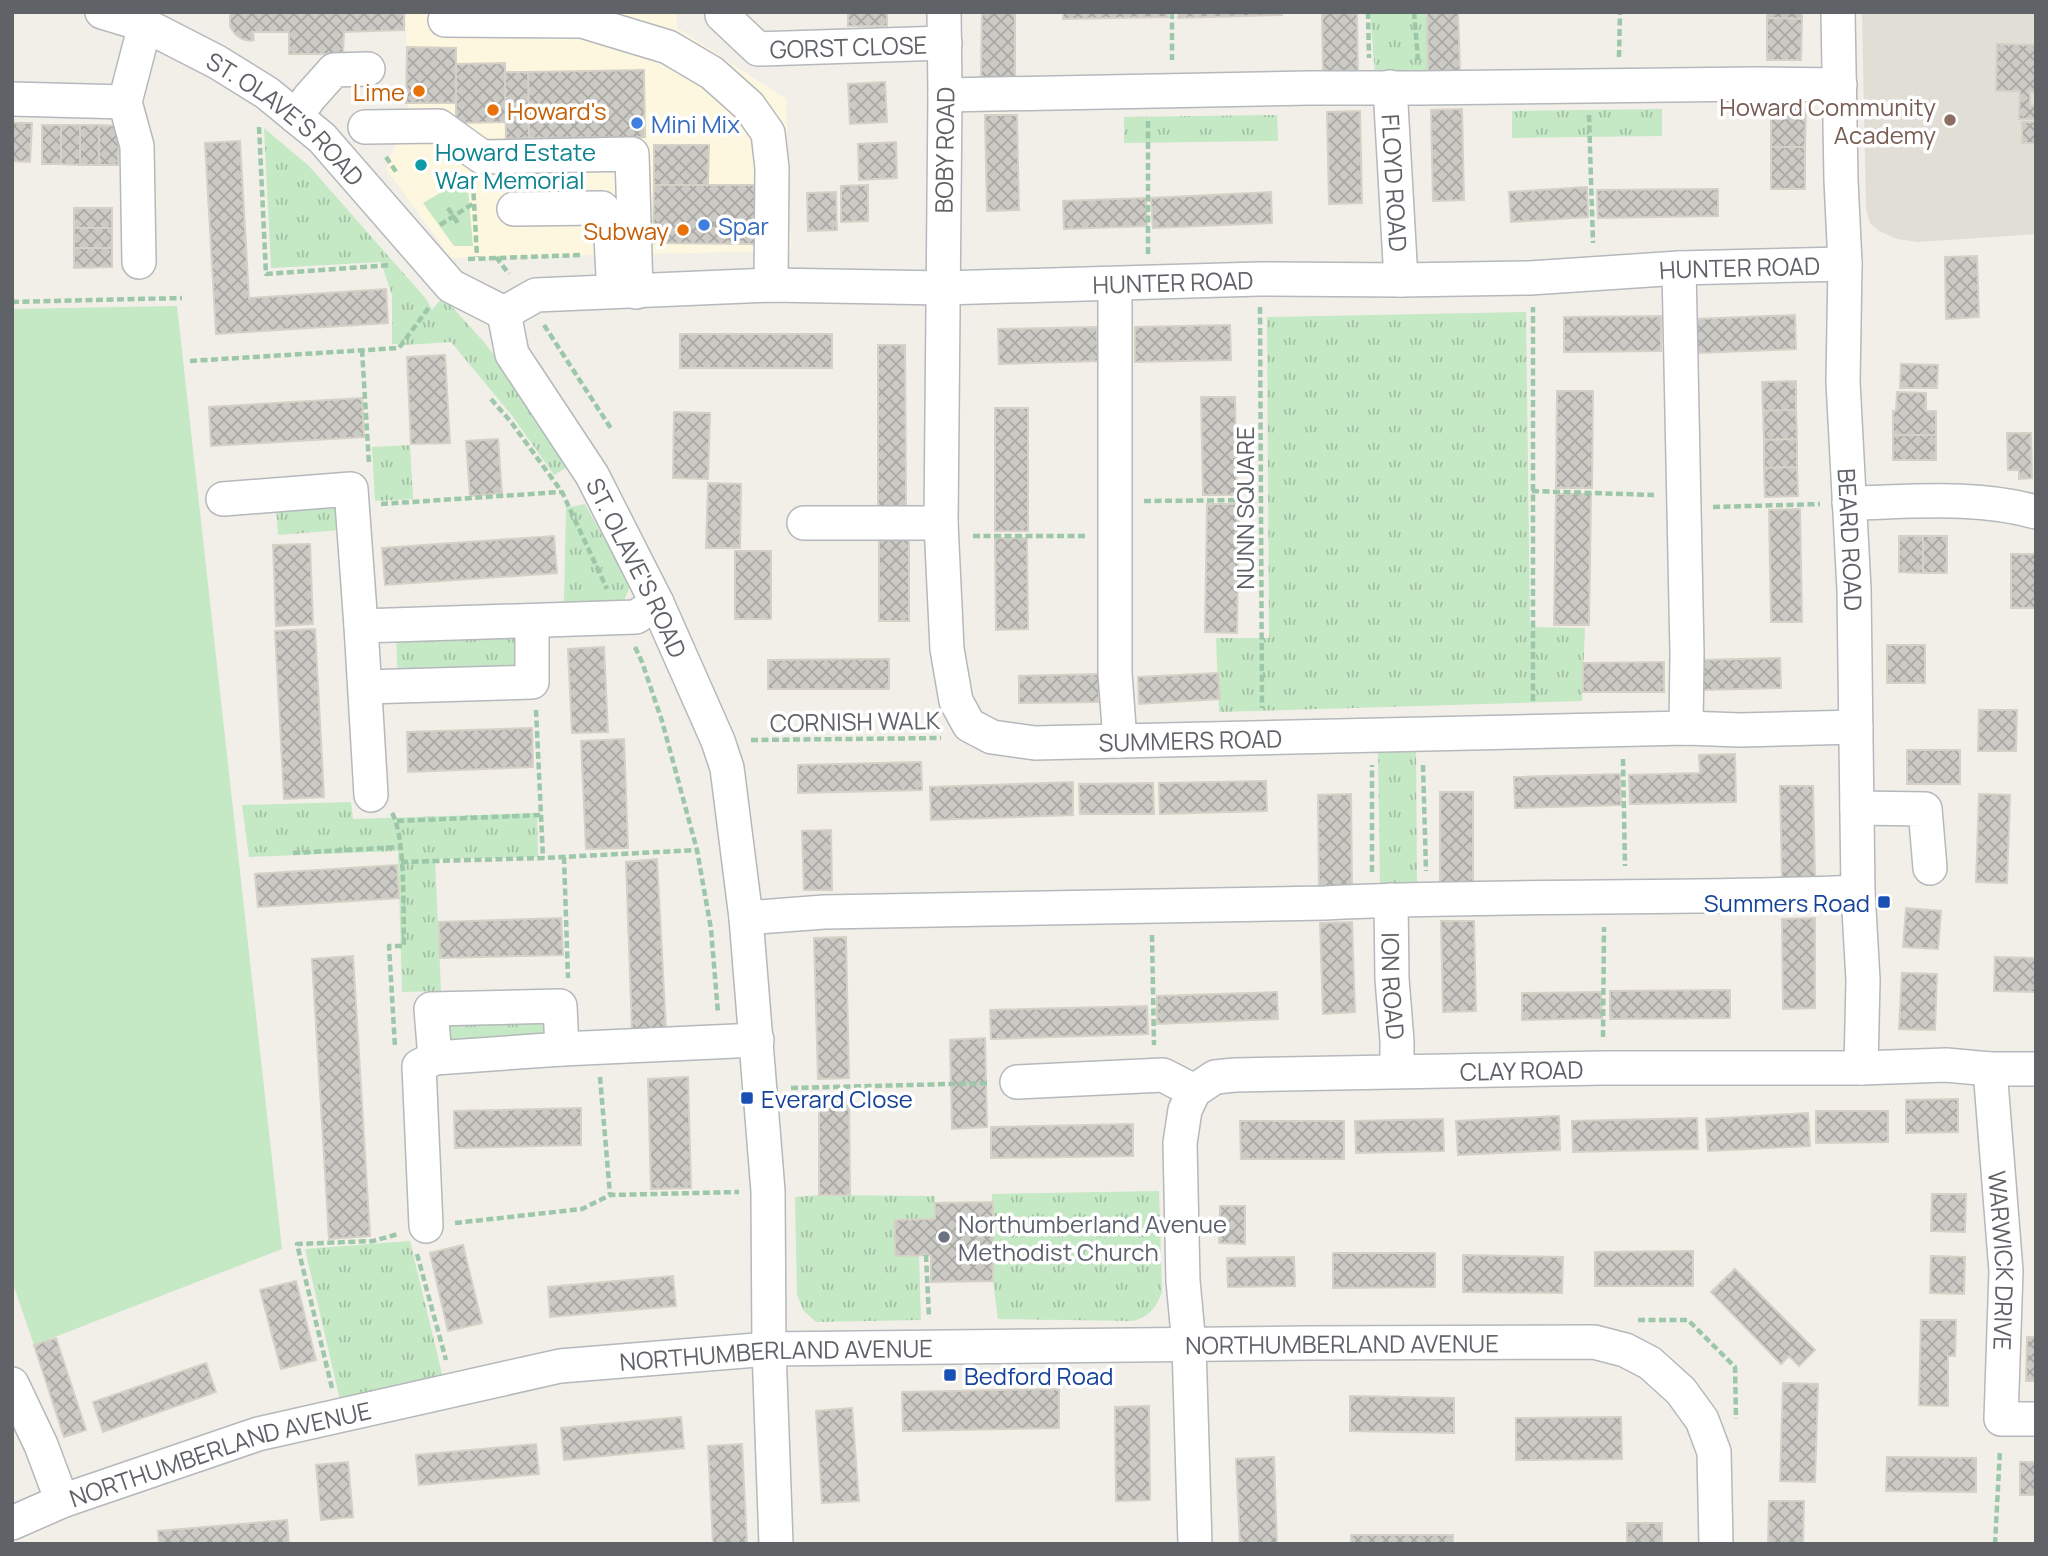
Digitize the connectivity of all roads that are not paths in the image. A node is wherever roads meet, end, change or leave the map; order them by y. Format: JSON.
{"nodes":[{"id":1,"x":102,"y":12,"type":"edge"},
{"id":2,"x":1838,"y":12,"type":"edge"},
{"id":3,"x":722,"y":15,"type":"dead end"},
{"id":4,"x":445,"y":20,"type":"dead end"},
{"id":5,"x":145,"y":25,"type":"junction"},
{"id":6,"x":944,"y":28,"type":"edge"},
{"id":7,"x":368,"y":69,"type":"dead end"},
{"id":8,"x":1840,"y":85,"type":"junction"},
{"id":9,"x":1393,"y":88,"type":"junction"},
{"id":10,"x":945,"y":95,"type":"junction"},
{"id":11,"x":12,"y":99,"type":"edge"},
{"id":12,"x":125,"y":103,"type":"junction"},
{"id":13,"x":296,"y":117,"type":"junction"},
{"id":14,"x":365,"y":127,"type":"dead end"},
{"id":15,"x":514,"y":209,"type":"dead end"},
{"id":16,"x":139,"y":262,"type":"dead end"},
{"id":17,"x":1846,"y":264,"type":"junction"},
{"id":18,"x":1679,"y":268,"type":"junction"},
{"id":19,"x":1401,"y":280,"type":"junction"},
{"id":20,"x":1115,"y":284,"type":"junction"},
{"id":21,"x":771,"y":285,"type":"junction"},
{"id":22,"x":943,"y":288,"type":"junction"},
{"id":23,"x":625,"y":292,"type":"junction"},
{"id":24,"x":516,"y":306,"type":"junction"},
{"id":25,"x":223,"y":499,"type":"dead end"},
{"id":26,"x":1849,"y":503,"type":"junction"},
{"id":27,"x":2036,"y":512,"type":"edge"},
{"id":28,"x":804,"y":523,"type":"dead end"},
{"id":29,"x":942,"y":529,"type":"junction"},
{"id":30,"x":657,"y":603,"type":"junction"},
{"id":31,"x":532,"y":621,"type":"junction"},
{"id":32,"x":361,"y":626,"type":"junction"},
{"id":33,"x":365,"y":687,"type":"junction"},
{"id":34,"x":1856,"y":727,"type":"junction"},
{"id":35,"x":1686,"y":728,"type":"junction"},
{"id":36,"x":1120,"y":741,"type":"junction"},
{"id":37,"x":371,"y":795,"type":"road end"},
{"id":38,"x":1857,"y":808,"type":"junction"},
{"id":39,"x":1930,"y":868,"type":"dead end"},
{"id":40,"x":1857,"y":892,"type":"junction"},
{"id":41,"x":1381,"y":900,"type":"junction"},
{"id":42,"x":746,"y":918,"type":"junction"},
{"id":43,"x":757,"y":1040,"type":"junction"},
{"id":44,"x":562,"y":1049,"type":"junction"},
{"id":45,"x":427,"y":1062,"type":"junction"},
{"id":46,"x":1861,"y":1068,"type":"junction"},
{"id":47,"x":1990,"y":1069,"type":"junction"},
{"id":48,"x":2036,"y":1069,"type":"edge"},
{"id":49,"x":1396,"y":1071,"type":"junction"},
{"id":50,"x":1017,"y":1083,"type":"road end"},
{"id":51,"x":1194,"y":1091,"type":"junction"},
{"id":52,"x":426,"y":1226,"type":"road end"},
{"id":53,"x":1189,"y":1345,"type":"junction"},
{"id":54,"x":769,"y":1349,"type":"junction"},
{"id":55,"x":12,"y":1384,"type":"edge"},
{"id":56,"x":2036,"y":1419,"type":"edge"},
{"id":57,"x":62,"y":1501,"type":"junction"},
{"id":58,"x":12,"y":1523,"type":"edge"},
{"id":59,"x":776,"y":1544,"type":"edge"},
{"id":60,"x":1195,"y":1544,"type":"edge"},
{"id":61,"x":1716,"y":1544,"type":"edge"}],
"edges":[{"from":1,"to":5,"type":"street","name":"ST. OLAVE'S ROAD"},
{"from":2,"to":8,"type":"street","name":"BEARD ROAD"},
{"from":3,"to":6,"type":"street","name":"GORST CLOSE"},
{"from":4,"to":21,"type":"street"},
{"from":5,"to":12,"type":"street"},
{"from":5,"to":13,"type":"street","name":"ST. OLAVE'S ROAD"},
{"from":6,"to":10,"type":"street","name":"BOBY ROAD"},
{"from":7,"to":13,"type":"street"},
{"from":8,"to":9,"type":"street"},
{"from":8,"to":17,"type":"street","name":"BEARD ROAD"},
{"from":9,"to":10,"type":"street"},
{"from":9,"to":19,"type":"street","name":"FLOYD ROAD"},
{"from":10,"to":22,"type":"street","name":"BOBY ROAD"},
{"from":11,"to":12,"type":"street"},
{"from":12,"to":16,"type":"street"},
{"from":13,"to":24,"type":"street","name":"ST. OLAVE'S ROAD"},
{"from":14,"to":23,"type":"street"},
{"from":15,"to":23,"type":"street"},
{"from":17,"to":18,"type":"street","name":"HUNTER ROAD"},
{"from":17,"to":26,"type":"street","name":"BEARD ROAD"},
{"from":18,"to":19,"type":"street","name":"HUNTER ROAD"},
{"from":18,"to":35,"type":"street"},
{"from":19,"to":20,"type":"street","name":"HUNTER ROAD"},
{"from":20,"to":22,"type":"street","name":"HUNTER ROAD"},
{"from":20,"to":36,"type":"street"},
{"from":21,"to":22,"type":"street","name":"HUNTER ROAD"},
{"from":21,"to":23,"type":"street","name":"HUNTER ROAD"},
{"from":22,"to":29,"type":"street","name":"SUMMERS ROAD"},
{"from":23,"to":24,"type":"street","name":"HUNTER ROAD"},
{"from":24,"to":30,"type":"street","name":"ST. OLAVE'S ROAD"},
{"from":25,"to":32,"type":"street"},
{"from":26,"to":27,"type":"street"},
{"from":26,"to":34,"type":"street","name":"BEARD ROAD"},
{"from":28,"to":29,"type":"street"},
{"from":29,"to":36,"type":"street","name":"SUMMERS ROAD"},
{"from":30,"to":31,"type":"street"},
{"from":30,"to":42,"type":"street","name":"ST. OLAVE'S ROAD"},
{"from":31,"to":32,"type":"street"},
{"from":31,"to":33,"type":"street"},
{"from":32,"to":33,"type":"street"},
{"from":33,"to":37,"type":"street"},
{"from":34,"to":35,"type":"street","name":"SUMMERS ROAD"},
{"from":34,"to":38,"type":"street","name":"BEARD ROAD"},
{"from":35,"to":36,"type":"street","name":"SUMMERS ROAD"},
{"from":38,"to":39,"type":"street"},
{"from":38,"to":40,"type":"street","name":"BEARD ROAD"},
{"from":40,"to":41,"type":"street"},
{"from":40,"to":46,"type":"street","name":"BEARD ROAD"},
{"from":41,"to":42,"type":"street"},
{"from":41,"to":49,"type":"street","name":"ION ROAD"},
{"from":42,"to":43,"type":"street","name":"ST. OLAVE'S ROAD"},
{"from":43,"to":44,"type":"street"},
{"from":43,"to":54,"type":"street","name":"ST. OLAVE'S ROAD"},
{"from":44,"to":45,"type":"street"},
{"from":44,"to":45,"type":"street"},
{"from":45,"to":52,"type":"street"},
{"from":46,"to":47,"type":"street","name":"CLAY ROAD"},
{"from":46,"to":49,"type":"street","name":"CLAY ROAD"},
{"from":47,"to":48,"type":"street","name":"CLAY ROAD"},
{"from":47,"to":56,"type":"street","name":"WARWICK DRIVE"},
{"from":49,"to":51,"type":"street","name":"CLAY ROAD"},
{"from":50,"to":51,"type":"street"},
{"from":51,"to":53,"type":"street"},
{"from":53,"to":54,"type":"street","name":"NORTHUMBERLAND AVENUE"},
{"from":53,"to":60,"type":"street"},
{"from":53,"to":61,"type":"street","name":"NORTHUMBERLAND AVENUE"},
{"from":54,"to":57,"type":"street","name":"NORTHUMBERLAND AVENUE"},
{"from":54,"to":59,"type":"street"},
{"from":55,"to":57,"type":"street"},
{"from":57,"to":58,"type":"street","name":"NORTHUMBERLAND AVENUE"}]}
